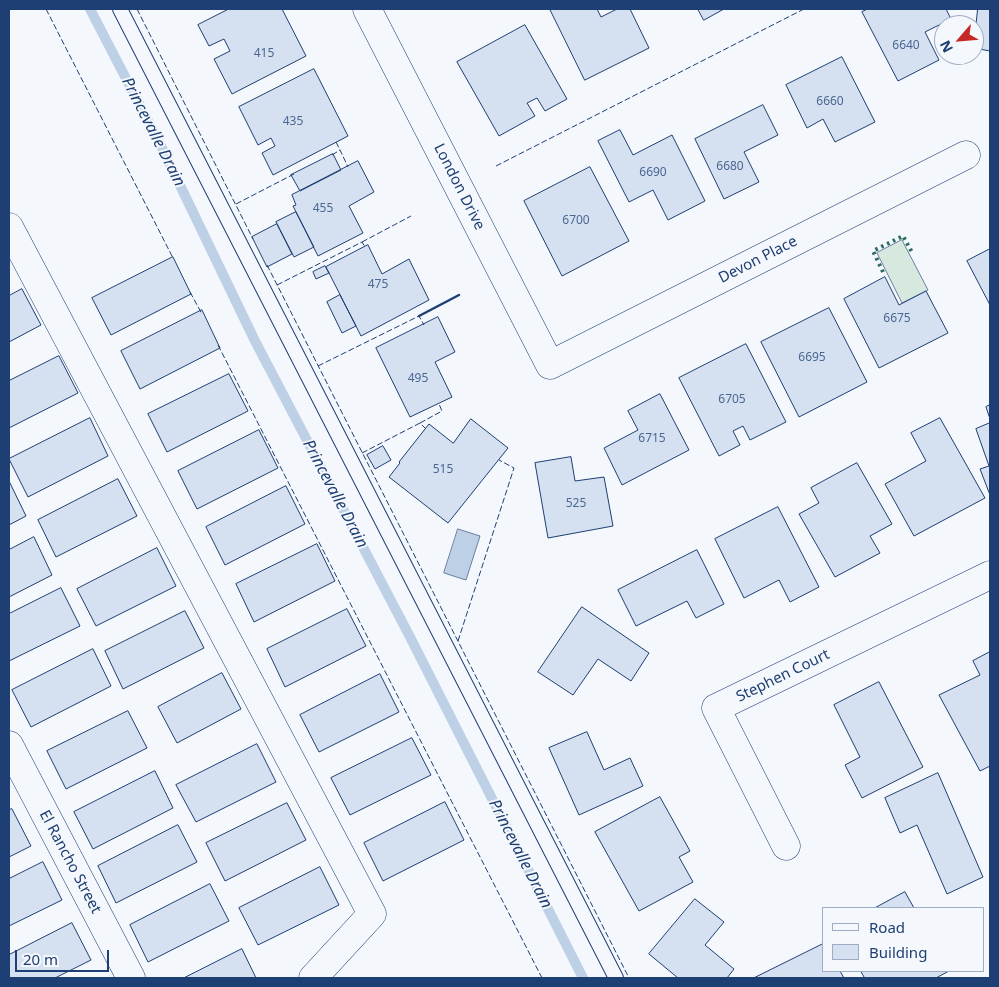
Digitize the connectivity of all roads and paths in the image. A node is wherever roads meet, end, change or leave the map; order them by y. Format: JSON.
{"nodes":[{"id":1,"x":120,"y":9,"type":"edge"},
{"id":2,"x":377,"y":12,"type":"edge"},
{"id":3,"x":966,"y":156,"type":"dead end"},
{"id":4,"x":9,"y":227,"type":"edge"},
{"id":5,"x":550,"y":365,"type":"joint"},
{"id":6,"x":990,"y":575,"type":"edge"},
{"id":7,"x":9,"y":746,"type":"edge"},
{"id":8,"x":786,"y":846,"type":"dead end"},
{"id":9,"x":131,"y":978,"type":"edge"},
{"id":10,"x":312,"y":978,"type":"edge"},
{"id":11,"x":616,"y":978,"type":"edge"}],
"edges":[{"from":1,"to":11,"type":"lane"},
{"from":2,"to":5,"type":"street","name":"London Drive"},
{"from":3,"to":5,"type":"street","name":"Devon Place"},
{"from":4,"to":10,"type":"street"},
{"from":6,"to":8,"type":"street","name":"Stephen Court"},
{"from":7,"to":9,"type":"street","name":"El Rancho Street"}]}
